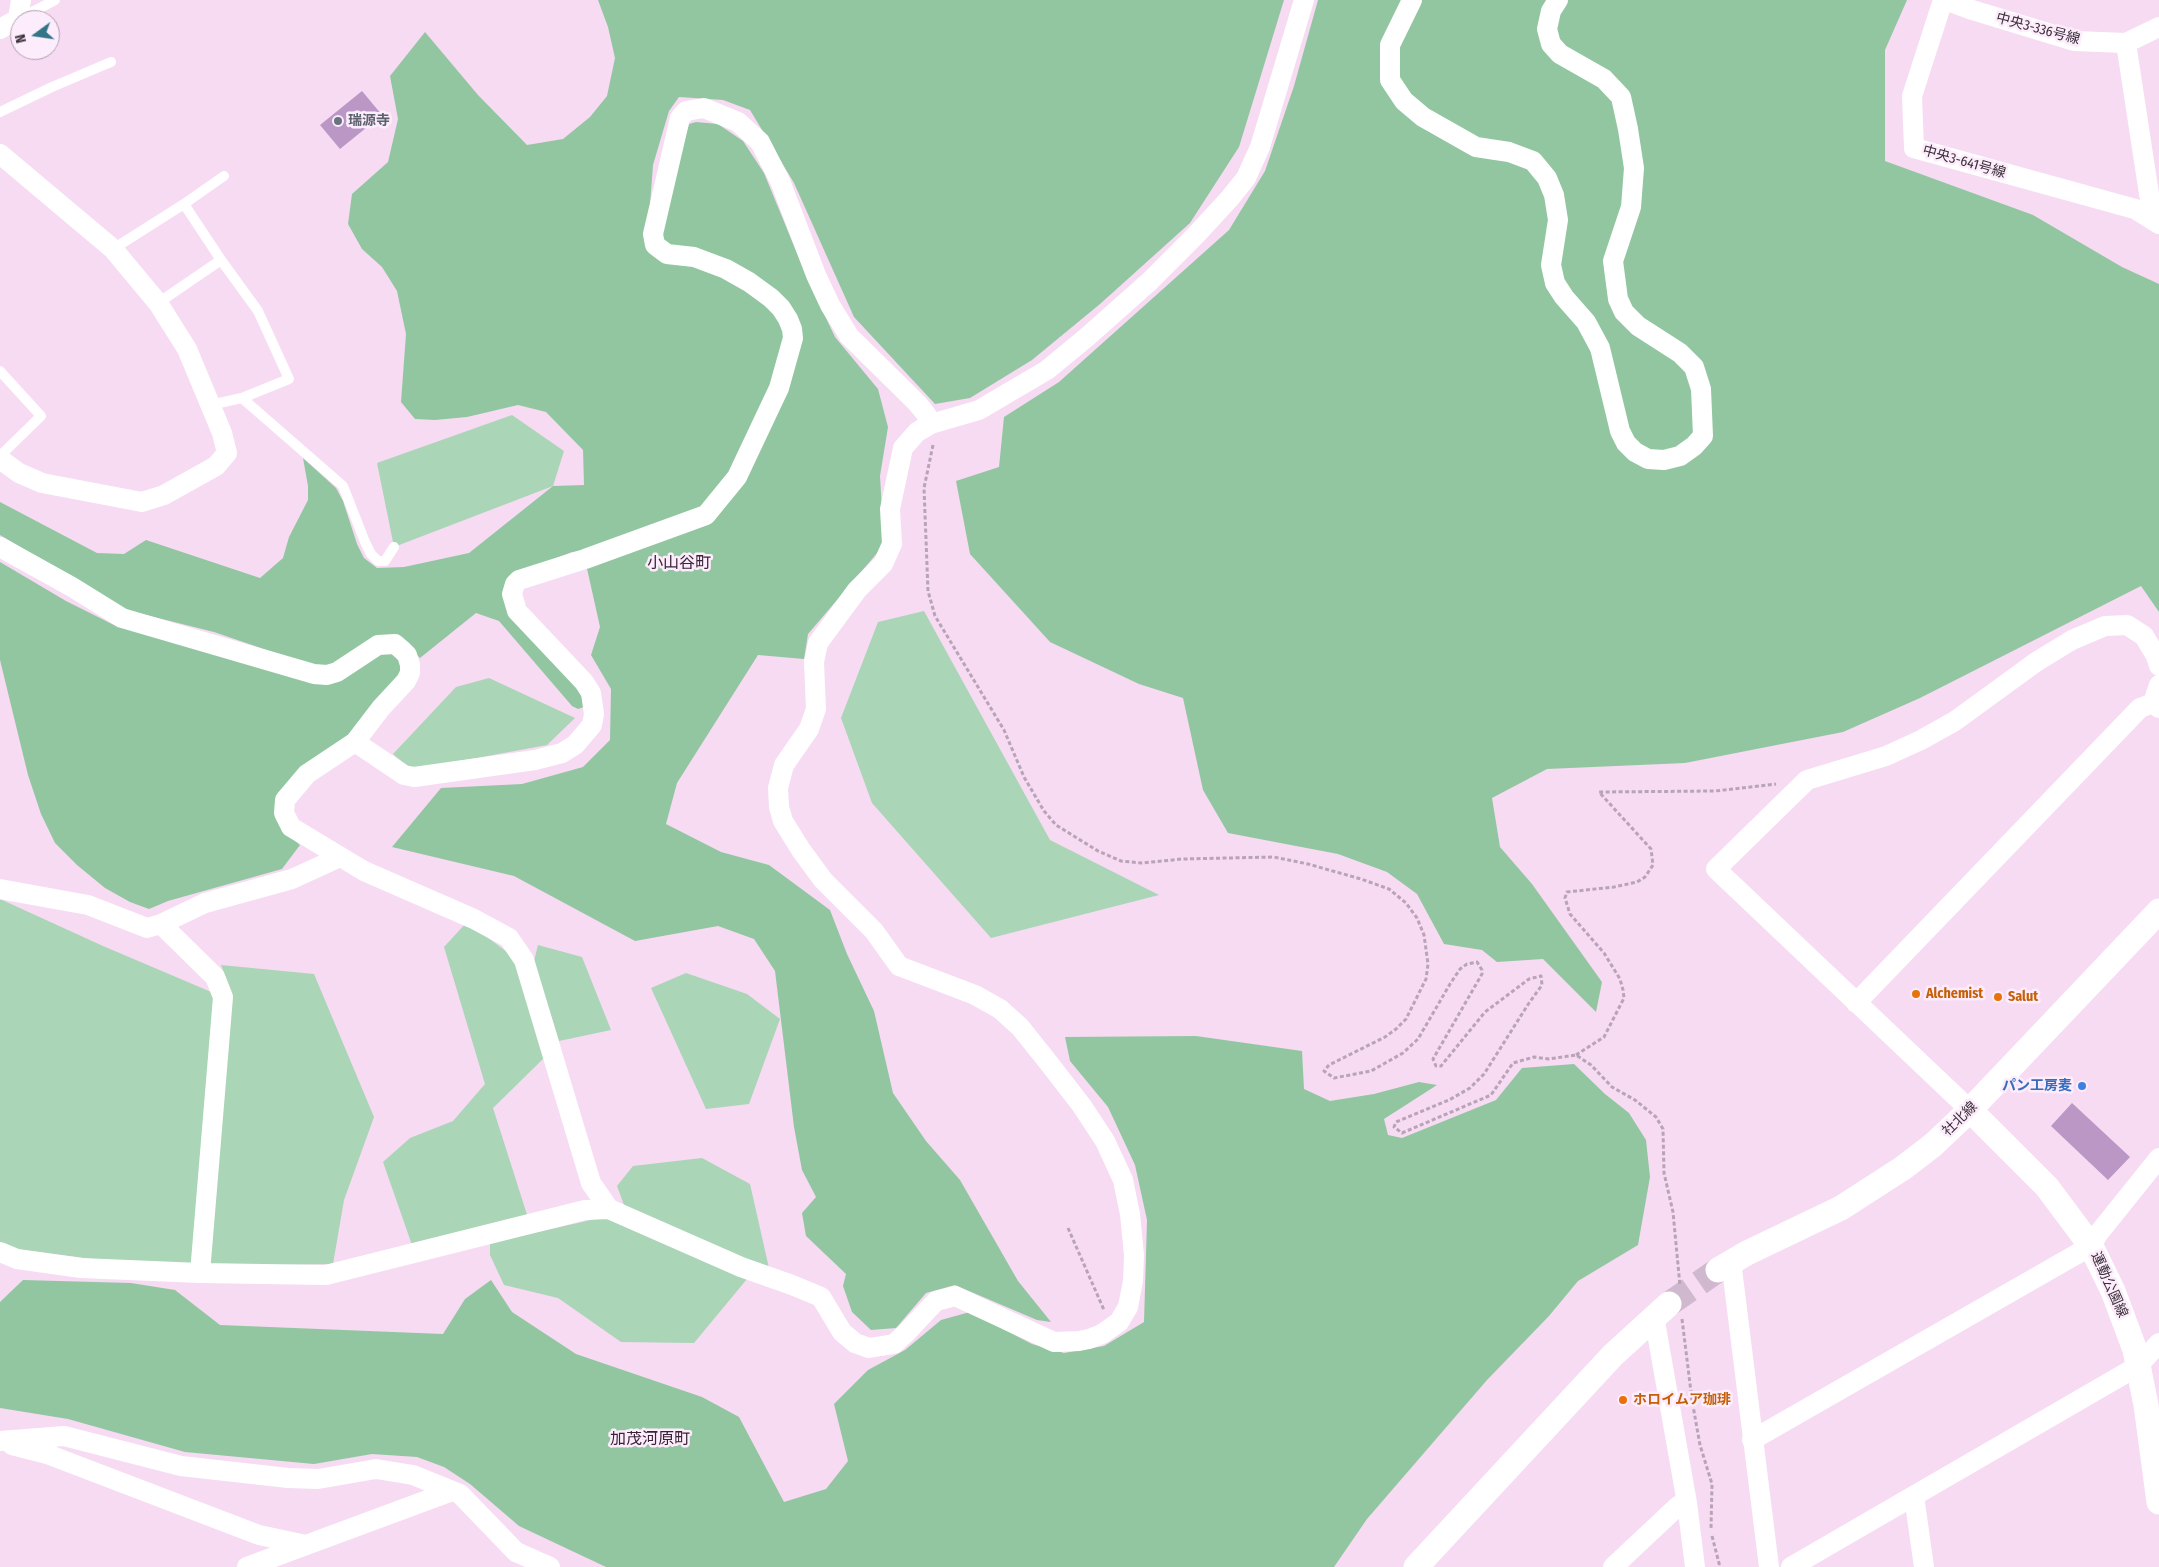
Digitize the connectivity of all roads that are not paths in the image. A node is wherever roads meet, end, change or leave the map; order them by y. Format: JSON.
{"nodes":[{"id":1,"x":55,"y":0,"type":"edge"},
{"id":2,"x":1304,"y":0,"type":"edge"},
{"id":3,"x":1412,"y":0,"type":"edge"},
{"id":4,"x":1558,"y":0,"type":"edge"},
{"id":5,"x":1944,"y":0,"type":"edge"},
{"id":6,"x":20,"y":10,"type":"edge"},
{"id":7,"x":10,"y":20,"type":"edge"},
{"id":8,"x":2159,"y":27,"type":"edge"},
{"id":9,"x":0,"y":29,"type":"edge"},
{"id":10,"x":2126,"y":43,"type":"junction"},
{"id":11,"x":111,"y":62,"type":"dead end"},
{"id":12,"x":0,"y":112,"type":"edge"},
{"id":13,"x":0,"y":154,"type":"edge"},
{"id":14,"x":224,"y":176,"type":"dead end"},
{"id":15,"x":184,"y":204,"type":"junction"},
{"id":16,"x":2156,"y":222,"type":"edge"},
{"id":17,"x":113,"y":249,"type":"junction"},
{"id":18,"x":221,"y":260,"type":"junction"},
{"id":19,"x":158,"y":303,"type":"junction"},
{"id":20,"x":0,"y":371,"type":"edge"},
{"id":21,"x":242,"y":398,"type":"junction"},
{"id":22,"x":210,"y":405,"type":"junction"},
{"id":23,"x":931,"y":424,"type":"junction"},
{"id":24,"x":0,"y":458,"type":"edge"},
{"id":25,"x":0,"y":547,"type":"edge"},
{"id":26,"x":394,"y":547,"type":"dead end"},
{"id":27,"x":2159,"y":666,"type":"edge"},
{"id":28,"x":2157,"y":699,"type":"edge"},
{"id":29,"x":355,"y":742,"type":"junction"},
{"id":30,"x":340,"y":856,"type":"junction"},
{"id":31,"x":0,"y":889,"type":"edge"},
{"id":32,"x":2159,"y":911,"type":"edge"},
{"id":33,"x":161,"y":924,"type":"junction"},
{"id":34,"x":1856,"y":1003,"type":"junction"},
{"id":35,"x":1970,"y":1110,"type":"junction"},
{"id":36,"x":2159,"y":1158,"type":"edge"},
{"id":37,"x":609,"y":1208,"type":"junction"},
{"id":38,"x":2091,"y":1246,"type":"junction"},
{"id":39,"x":0,"y":1252,"type":"edge"},
{"id":40,"x":1725,"y":1265,"type":"joint"},
{"id":41,"x":200,"y":1273,"type":"junction"},
{"id":42,"x":1671,"y":1305,"type":"joint"},
{"id":43,"x":2159,"y":1343,"type":"edge"},
{"id":44,"x":2138,"y":1366,"type":"junction"},
{"id":45,"x":1752,"y":1440,"type":"junction"},
{"id":46,"x":0,"y":1441,"type":"edge"},
{"id":47,"x":452,"y":1491,"type":"junction"},
{"id":48,"x":1914,"y":1496,"type":"junction"},
{"id":49,"x":2159,"y":1502,"type":"edge"},
{"id":50,"x":1687,"y":1503,"type":"junction"},
{"id":51,"x":306,"y":1545,"type":"junction"},
{"id":52,"x":538,"y":1565,"type":"edge"},
{"id":53,"x":247,"y":1567,"type":"edge"},
{"id":54,"x":1416,"y":1567,"type":"edge"},
{"id":55,"x":1613,"y":1567,"type":"edge"},
{"id":56,"x":1696,"y":1567,"type":"edge"},
{"id":57,"x":1769,"y":1567,"type":"edge"},
{"id":58,"x":1791,"y":1567,"type":"edge"},
{"id":59,"x":1924,"y":1567,"type":"edge"}],
"edges":[{"from":1,"to":6,"type":"lane"},
{"from":2,"to":23,"type":"street"},
{"from":3,"to":4,"type":"street"},
{"from":5,"to":10,"type":"street","name":"中央3-336号線"},
{"from":5,"to":16,"type":"street","name":"中央3-641号線"},
{"from":7,"to":9,"type":"street"},
{"from":8,"to":10,"type":"street","name":"中央3-336号線"},
{"from":10,"to":16,"type":"street"},
{"from":11,"to":12,"type":"lane"},
{"from":13,"to":17,"type":"street"},
{"from":14,"to":15,"type":"lane"},
{"from":15,"to":17,"type":"lane"},
{"from":15,"to":18,"type":"lane"},
{"from":17,"to":19,"type":"street"},
{"from":18,"to":19,"type":"lane"},
{"from":18,"to":21,"type":"lane"},
{"from":19,"to":22,"type":"street"},
{"from":20,"to":24,"type":"lane"},
{"from":21,"to":22,"type":"lane"},
{"from":21,"to":26,"type":"lane"},
{"from":22,"to":24,"type":"street"},
{"from":23,"to":29,"type":"street"},
{"from":23,"to":37,"type":"street"},
{"from":25,"to":29,"type":"street"},
{"from":27,"to":34,"type":"street"},
{"from":28,"to":34,"type":"street"},
{"from":29,"to":30,"type":"street"},
{"from":30,"to":33,"type":"street"},
{"from":30,"to":37,"type":"street"},
{"from":31,"to":33,"type":"street"},
{"from":32,"to":35,"type":"street","name":"社北線"},
{"from":33,"to":41,"type":"street"},
{"from":34,"to":35,"type":"street"},
{"from":35,"to":38,"type":"street","name":"運動公園線"},
{"from":35,"to":40,"type":"street","name":"社北線"},
{"from":36,"to":38,"type":"street"},
{"from":37,"to":41,"type":"street"},
{"from":38,"to":44,"type":"street","name":"運動公園線"},
{"from":38,"to":45,"type":"street"},
{"from":39,"to":41,"type":"street"},
{"from":40,"to":45,"type":"street"},
{"from":42,"to":50,"type":"street"},
{"from":42,"to":54,"type":"street"},
{"from":43,"to":44,"type":"street"},
{"from":44,"to":48,"type":"street"},
{"from":44,"to":49,"type":"street","name":"運動公園線"},
{"from":45,"to":57,"type":"street"},
{"from":46,"to":47,"type":"street"},
{"from":46,"to":51,"type":"street"},
{"from":47,"to":51,"type":"street"},
{"from":47,"to":52,"type":"street"},
{"from":48,"to":58,"type":"street"},
{"from":48,"to":59,"type":"street"},
{"from":50,"to":55,"type":"street"},
{"from":50,"to":56,"type":"street"},
{"from":51,"to":53,"type":"street"}]}
